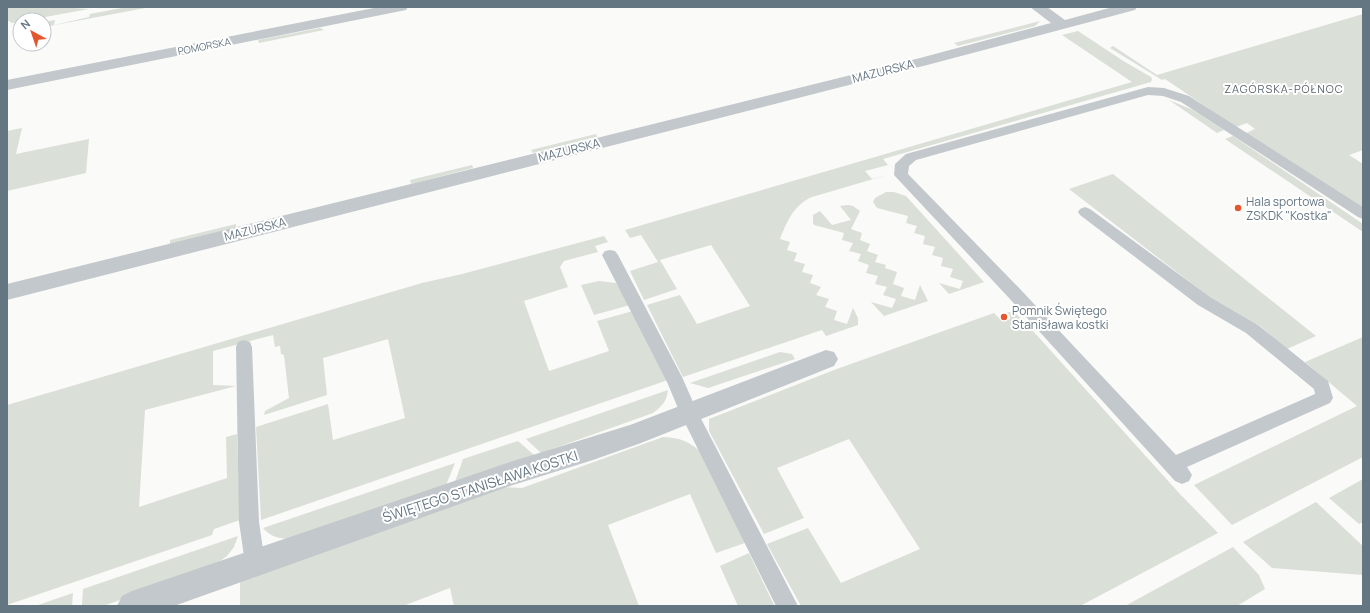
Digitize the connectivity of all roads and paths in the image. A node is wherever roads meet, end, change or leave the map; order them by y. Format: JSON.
{"nodes":[{"id":1,"x":401,"y":7,"type":"edge"},
{"id":2,"x":1036,"y":7,"type":"edge"},
{"id":3,"x":1130,"y":7,"type":"edge"},
{"id":4,"x":1062,"y":24,"type":"junction"},
{"id":5,"x":7,"y":85,"type":"edge"},
{"id":6,"x":1085,"y":212,"type":"dead end"},
{"id":7,"x":1363,"y":214,"type":"edge"},
{"id":8,"x":610,"y":255,"type":"dead end"},
{"id":9,"x":7,"y":292,"type":"edge"},
{"id":10,"x":244,"y":347,"type":"dead end"},
{"id":11,"x":826,"y":360,"type":"dead end"},
{"id":12,"x":689,"y":413,"type":"junction"},
{"id":13,"x":255,"y":563,"type":"junction"},
{"id":14,"x":132,"y":606,"type":"edge"},
{"id":15,"x":787,"y":606,"type":"edge"}],
"edges":[{"from":1,"to":5,"type":"street","name":"POMORSKA"},
{"from":2,"to":4,"type":"street"},
{"from":3,"to":4,"type":"street","name":"MAZURSKA"},
{"from":4,"to":9,"type":"street","name":"MAZURSKA"},
{"from":6,"to":7,"type":"lane"},
{"from":8,"to":12,"type":"lane"},
{"from":10,"to":13,"type":"lane"},
{"from":11,"to":12,"type":"street","name":"ŚWIĘTEGO STANISŁAWA KOSTKI"},
{"from":12,"to":13,"type":"street","name":"ŚWIĘTEGO STANISŁAWA KOSTKI"},
{"from":12,"to":15,"type":"lane"},
{"from":13,"to":14,"type":"street","name":"ŚWIĘTEGO STANISŁAWA KOSTKI"}]}
